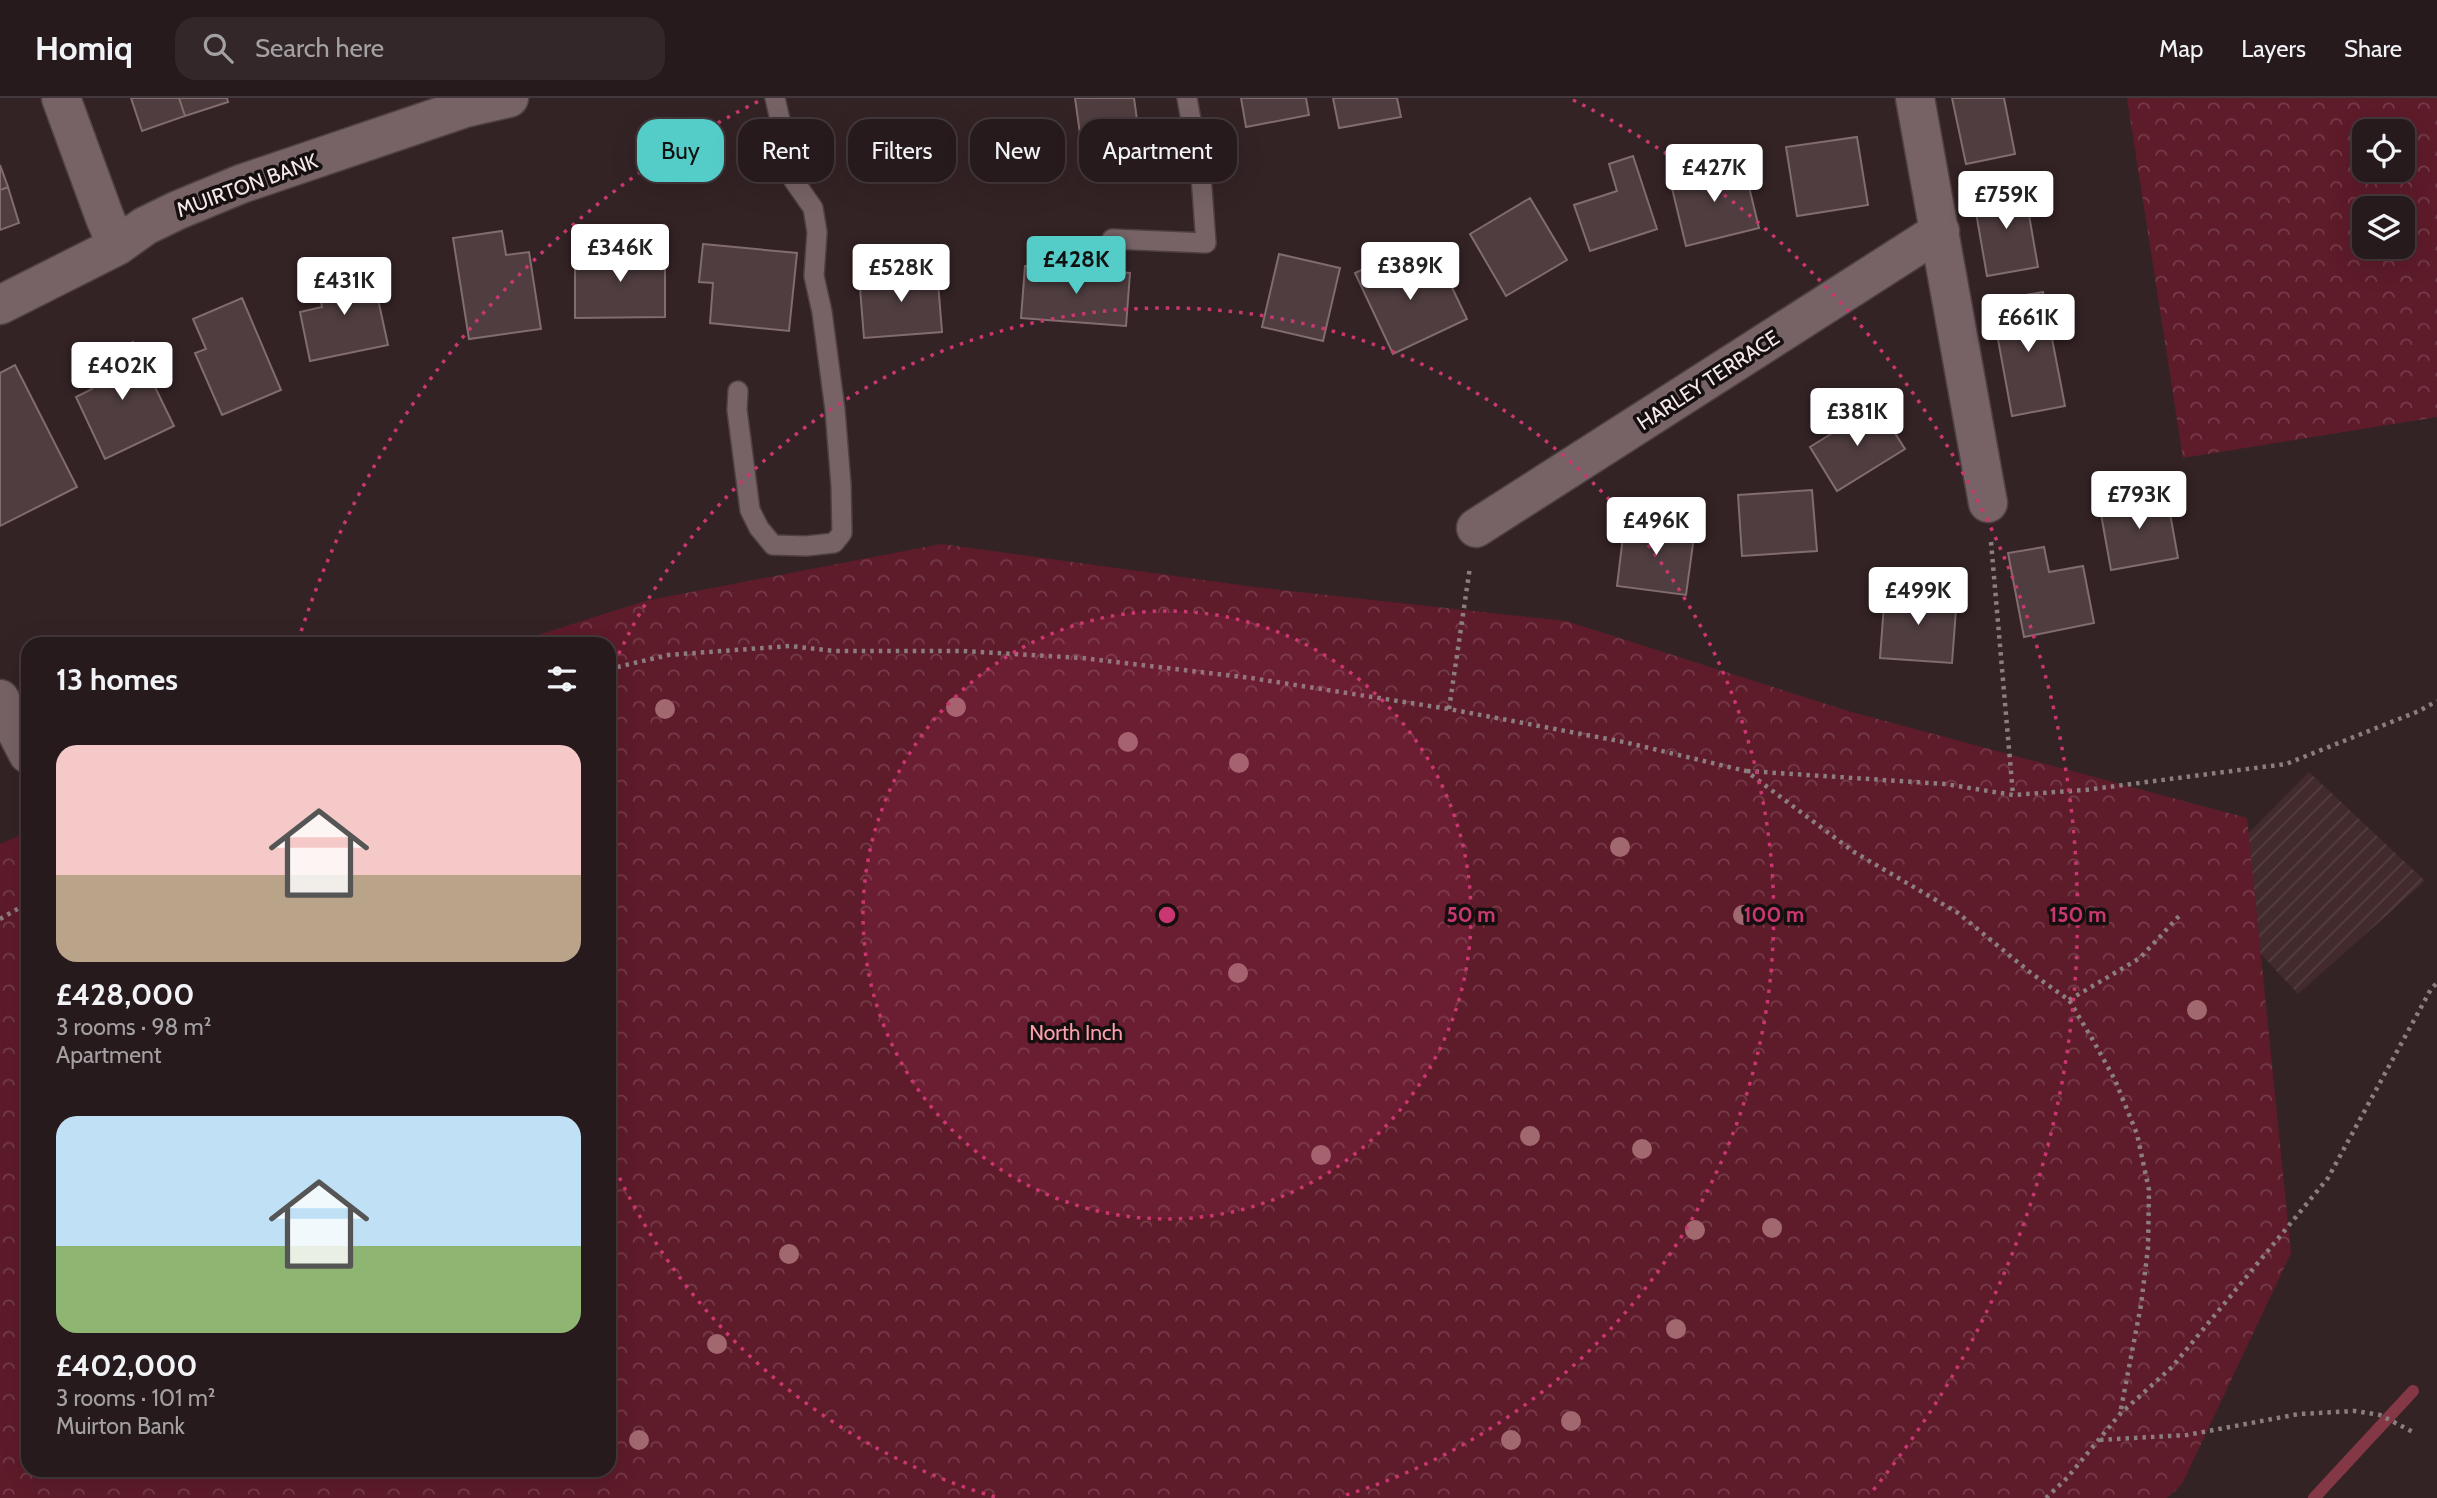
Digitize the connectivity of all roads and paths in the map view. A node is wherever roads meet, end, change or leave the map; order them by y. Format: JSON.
{"nodes":[{"id":1,"x":61,"y":98,"type":"edge"},
{"id":2,"x":509,"y":98,"type":"edge"},
{"id":3,"x":775,"y":98,"type":"edge"},
{"id":4,"x":1187,"y":98,"type":"edge"},
{"id":5,"x":1915,"y":98,"type":"edge"},
{"id":6,"x":1940,"y":231,"type":"junction"},
{"id":7,"x":1112,"y":239,"type":"dead end"},
{"id":8,"x":117,"y":246,"type":"junction"},
{"id":9,"x":0,"y":305,"type":"edge"},
{"id":10,"x":738,"y":391,"type":"dead end"},
{"id":11,"x":1988,"y":503,"type":"joint"},
{"id":12,"x":1475,"y":528,"type":"joint"},
{"id":13,"x":616,"y":667,"type":"edge"},
{"id":14,"x":0,"y":699,"type":"edge"},
{"id":15,"x":2437,"y":701,"type":"edge"},
{"id":16,"x":1449,"y":709,"type":"junction"},
{"id":17,"x":21,"y":740,"type":"edge"},
{"id":18,"x":1746,"y":771,"type":"junction"},
{"id":19,"x":2014,"y":795,"type":"junction"},
{"id":20,"x":21,"y":907,"type":"edge"},
{"id":21,"x":2180,"y":915,"type":"dead end"},
{"id":22,"x":0,"y":919,"type":"edge"},
{"id":23,"x":2437,"y":983,"type":"edge"},
{"id":24,"x":2068,"y":1000,"type":"junction"},
{"id":25,"x":2120,"y":1415,"type":"junction"},
{"id":26,"x":2413,"y":1432,"type":"dead end"},
{"id":27,"x":2099,"y":1440,"type":"junction"},
{"id":28,"x":2046,"y":1498,"type":"edge"}],
"edges":[{"from":1,"to":8,"type":"street"},
{"from":2,"to":8,"type":"street","name":"MUIRTON BANK"},
{"from":3,"to":10,"type":"lane"},
{"from":4,"to":7,"type":"lane"},
{"from":5,"to":6,"type":"street"},
{"from":6,"to":11,"type":"street"},
{"from":6,"to":12,"type":"street","name":"HARLEY TERRACE"},
{"from":8,"to":9,"type":"street","name":"MUIRTON BANK"},
{"from":11,"to":19,"type":"path"},
{"from":12,"to":16,"type":"path"},
{"from":13,"to":16,"type":"path"},
{"from":14,"to":17,"type":"street"},
{"from":15,"to":19,"type":"path"},
{"from":16,"to":18,"type":"path"},
{"from":18,"to":19,"type":"path"},
{"from":18,"to":24,"type":"path"},
{"from":20,"to":22,"type":"path"},
{"from":21,"to":24,"type":"path"},
{"from":23,"to":25,"type":"path"},
{"from":24,"to":25,"type":"path"},
{"from":25,"to":27,"type":"path"},
{"from":26,"to":27,"type":"path"},
{"from":27,"to":28,"type":"path"}]}
